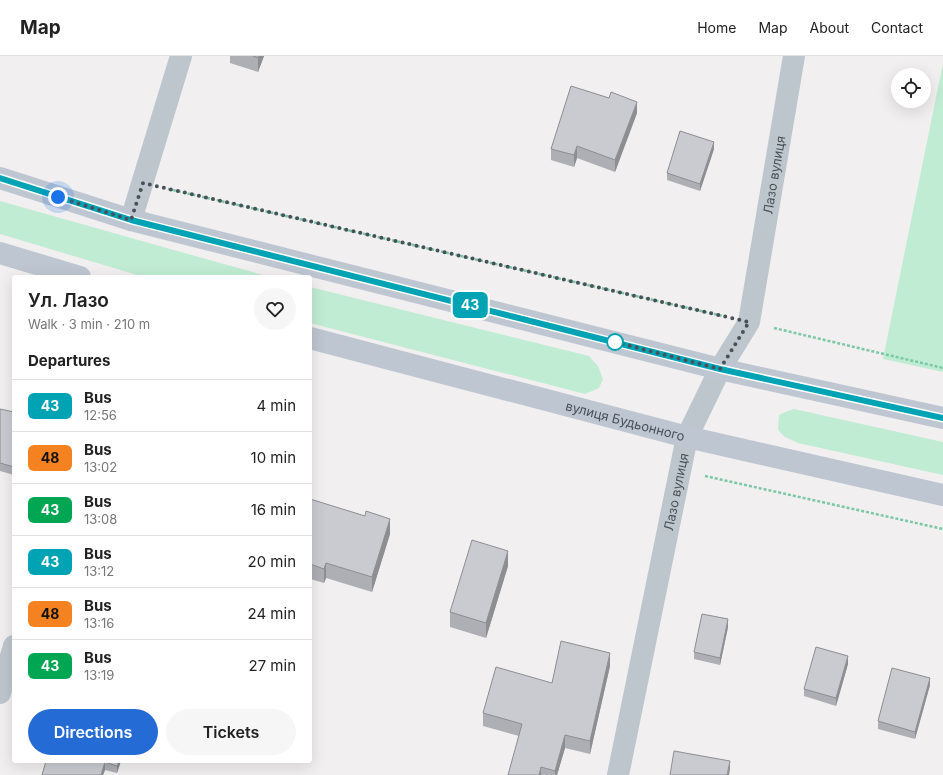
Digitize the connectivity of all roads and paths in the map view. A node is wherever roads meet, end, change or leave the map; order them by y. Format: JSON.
{"nodes":[{"id":1,"x":182,"y":56,"type":"edge"},
{"id":2,"x":794,"y":56,"type":"edge"},
{"id":3,"x":0,"y":178,"type":"edge"},
{"id":4,"x":143,"y":183,"type":"junction"},
{"id":5,"x":131,"y":220,"type":"junction"},
{"id":6,"x":0,"y":252,"type":"edge"},
{"id":7,"x":74,"y":275,"type":"edge"},
{"id":8,"x":749,"y":322,"type":"junction"},
{"id":9,"x":312,"y":339,"type":"edge"},
{"id":10,"x":943,"y":368,"type":"edge"},
{"id":11,"x":720,"y":369,"type":"junction"},
{"id":12,"x":943,"y":418,"type":"edge"},
{"id":13,"x":687,"y":436,"type":"junction"},
{"id":14,"x":680,"y":471,"type":"junction"},
{"id":15,"x":943,"y":495,"type":"edge"},
{"id":16,"x":943,"y":529,"type":"edge"},
{"id":17,"x":12,"y":653,"type":"edge"},
{"id":18,"x":0,"y":693,"type":"edge"},
{"id":19,"x":618,"y":775,"type":"edge"}],
"edges":[{"from":1,"to":4,"type":"street"},
{"from":2,"to":8,"type":"street","name":"Лазо вулиця"},
{"from":3,"to":5,"type":"main road"},
{"from":4,"to":5,"type":"street"},
{"from":4,"to":8,"type":"path"},
{"from":5,"to":11,"type":"main road"},
{"from":6,"to":7,"type":"main road"},
{"from":8,"to":10,"type":"path"},
{"from":8,"to":11,"type":"street","name":"Лазо вулиця"},
{"from":9,"to":13,"type":"main road","name":"вулиця Будьонного"},
{"from":11,"to":12,"type":"main road"},
{"from":11,"to":13,"type":"street","name":"Лазо вулиця"},
{"from":13,"to":14,"type":"street","name":"Лазо вулиця"},
{"from":13,"to":15,"type":"main road","name":"вулиця Будьонного"},
{"from":14,"to":16,"type":"path"},
{"from":14,"to":19,"type":"street","name":"Лазо вулиця"},
{"from":17,"to":18,"type":"street"}]}
